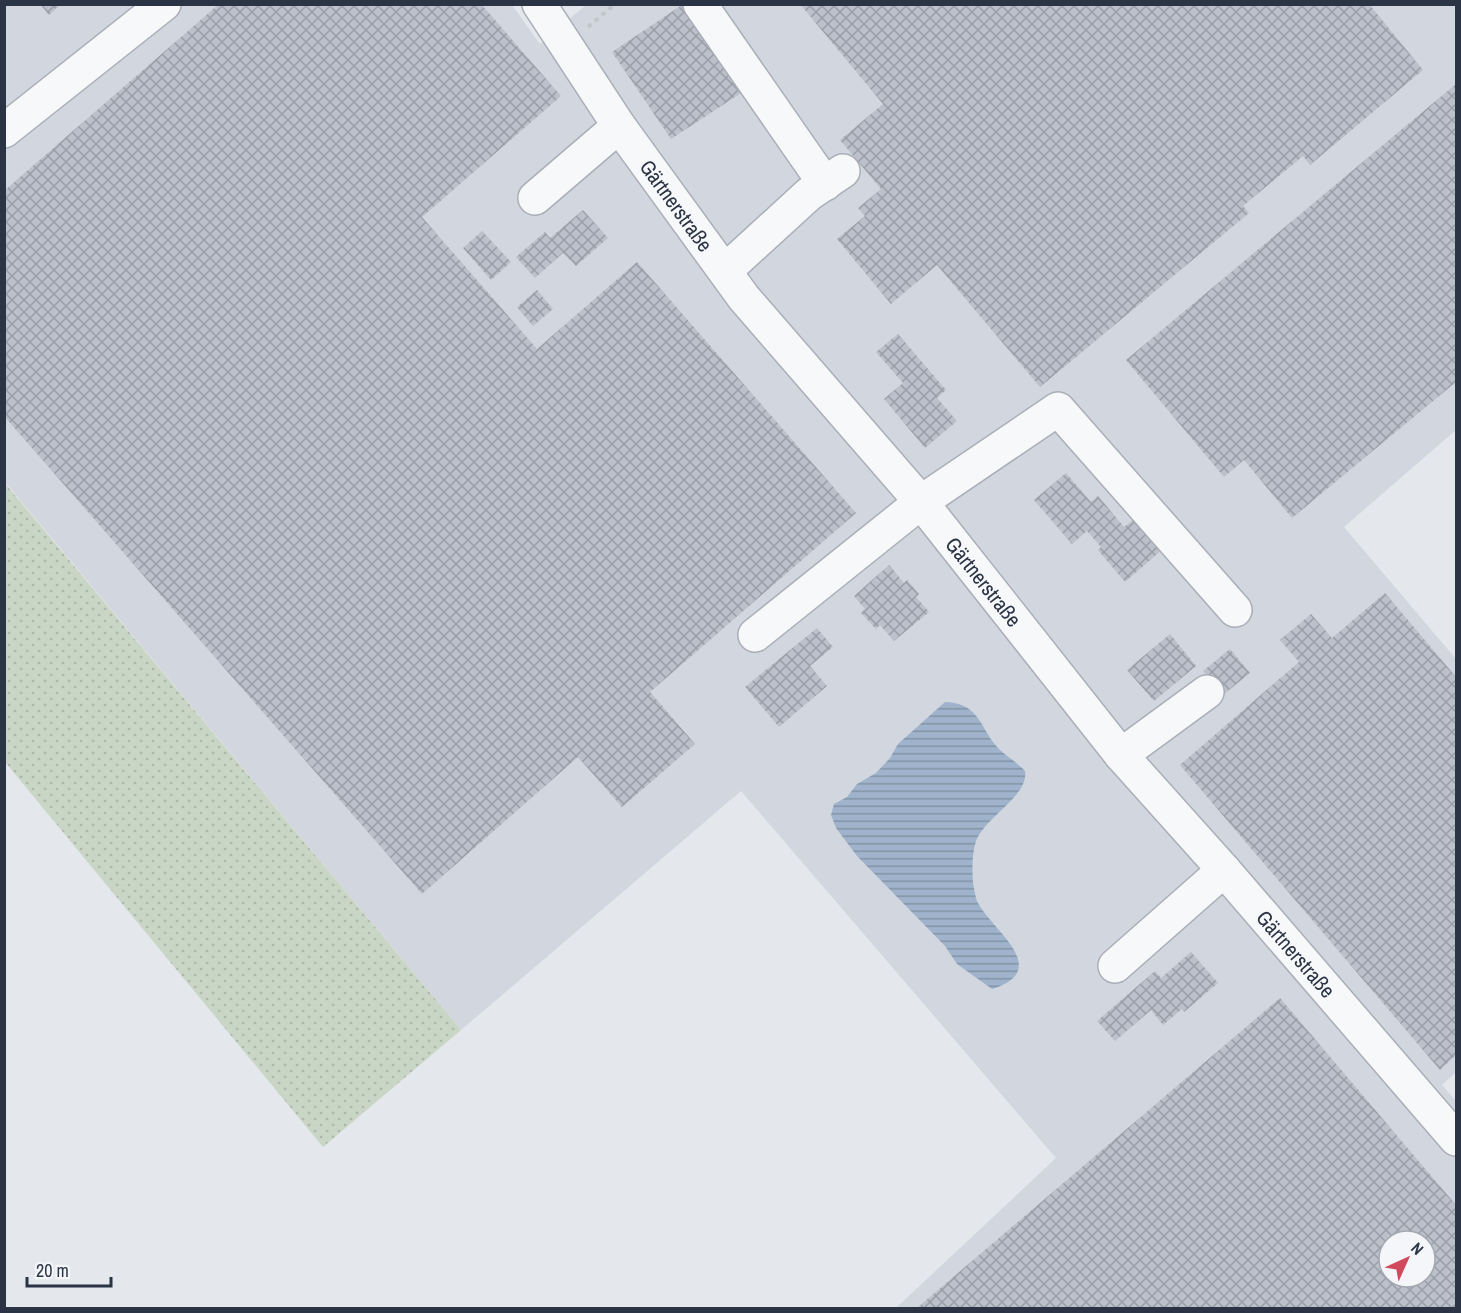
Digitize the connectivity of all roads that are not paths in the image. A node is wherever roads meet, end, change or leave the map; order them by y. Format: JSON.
{"nodes":[{"id":1,"x":539,"y":4,"type":"edge"},
{"id":2,"x":700,"y":4,"type":"edge"},
{"id":3,"x":153,"y":8,"type":"edge"},
{"id":4,"x":619,"y":126,"type":"junction"},
{"id":5,"x":4,"y":131,"type":"edge"},
{"id":6,"x":535,"y":198,"type":"dead end"},
{"id":7,"x":726,"y":270,"type":"junction"},
{"id":8,"x":921,"y":502,"type":"junction"},
{"id":9,"x":1235,"y":610,"type":"dead end"},
{"id":10,"x":755,"y":635,"type":"dead end"},
{"id":11,"x":1207,"y":692,"type":"dead end"},
{"id":12,"x":1121,"y":755,"type":"junction"},
{"id":13,"x":1224,"y":870,"type":"junction"},
{"id":14,"x":1115,"y":966,"type":"dead end"},
{"id":15,"x":1456,"y":1139,"type":"edge"}],
"edges":[{"from":1,"to":4,"type":"street","name":"Gärtnerstraße"},
{"from":2,"to":7,"type":"street"},
{"from":3,"to":5,"type":"street"},
{"from":4,"to":6,"type":"street"},
{"from":4,"to":7,"type":"street","name":"Gärtnerstraße"},
{"from":7,"to":8,"type":"street","name":"Gärtnerstraße"},
{"from":8,"to":9,"type":"street"},
{"from":8,"to":10,"type":"street"},
{"from":8,"to":12,"type":"street","name":"Gärtnerstraße"},
{"from":11,"to":12,"type":"street"},
{"from":12,"to":13,"type":"street","name":"Gärtnerstraße"},
{"from":13,"to":14,"type":"street"},
{"from":13,"to":15,"type":"street","name":"Gärtnerstraße"}]}
